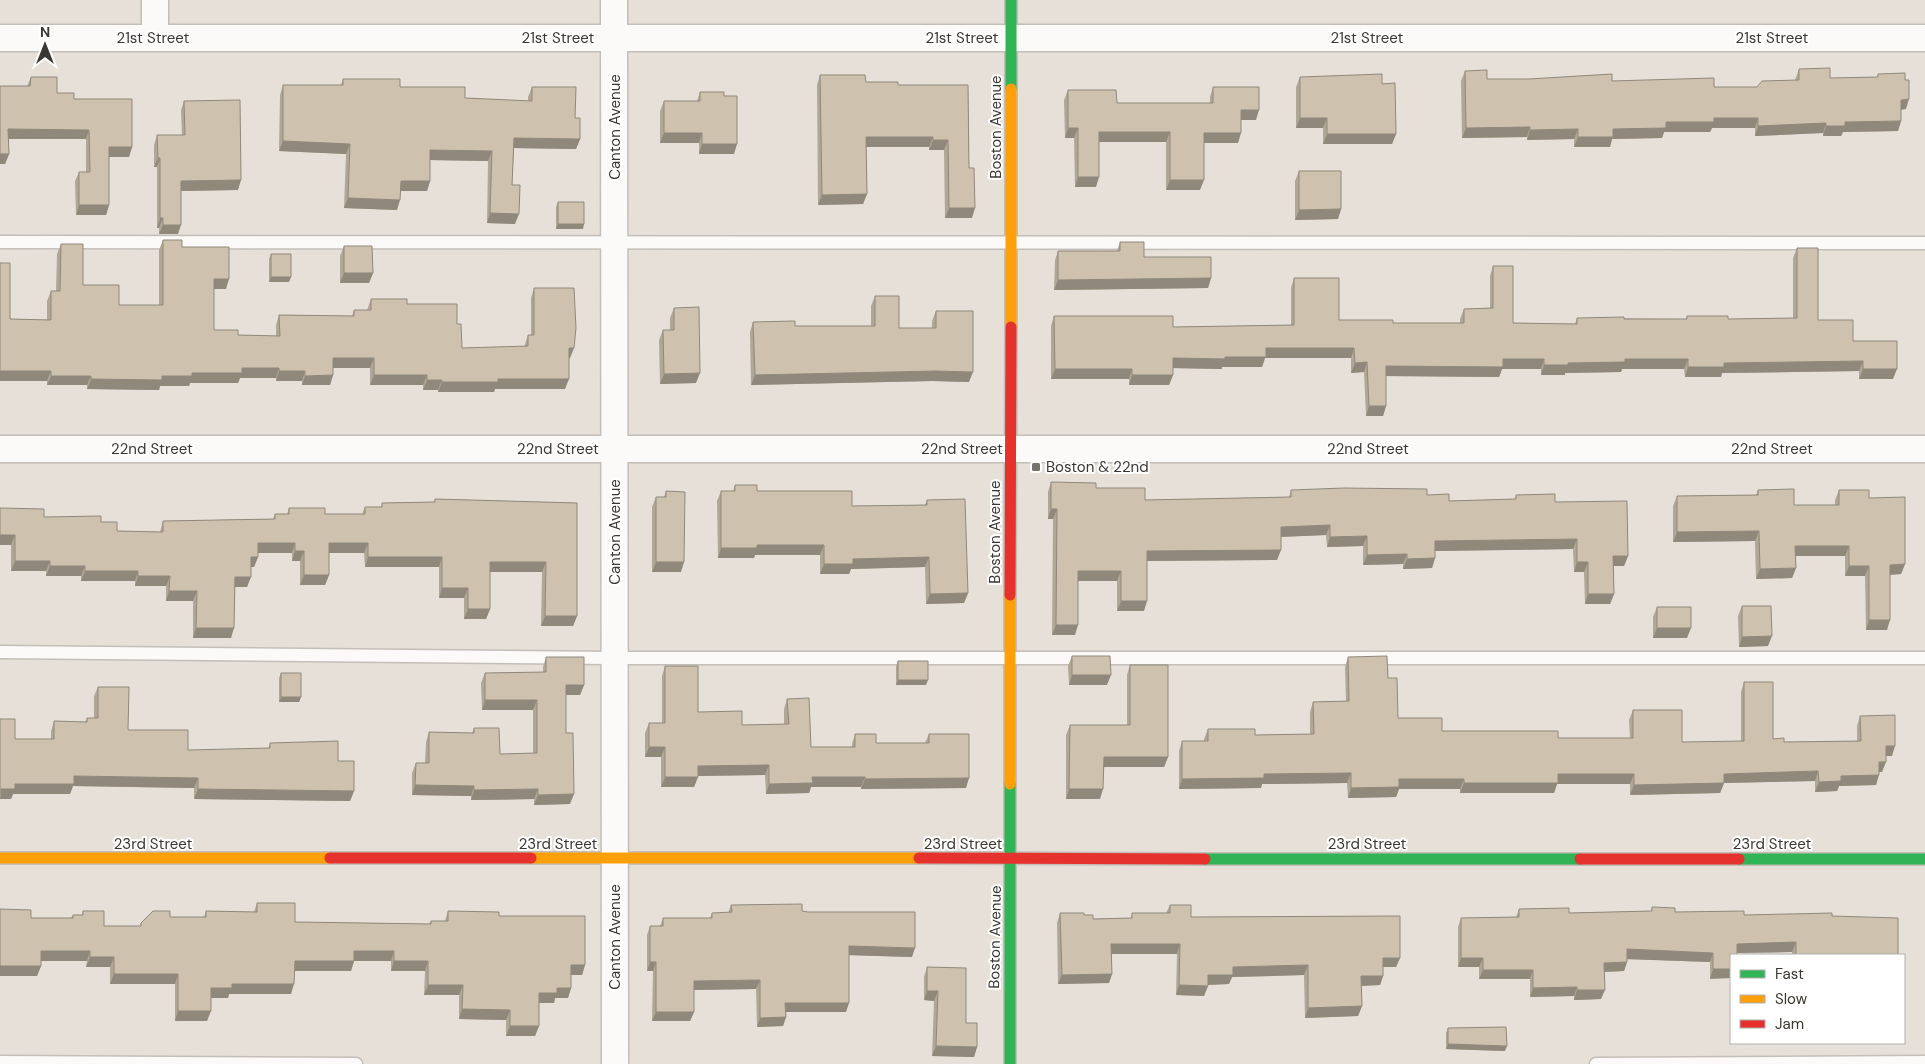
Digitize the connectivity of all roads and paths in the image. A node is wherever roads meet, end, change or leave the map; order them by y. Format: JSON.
{"nodes":[{"id":1,"x":155,"y":0,"type":"edge"},
{"id":2,"x":614,"y":0,"type":"edge"},
{"id":3,"x":1011,"y":0,"type":"edge"},
{"id":4,"x":0,"y":38,"type":"edge"},
{"id":5,"x":155,"y":38,"type":"junction"},
{"id":6,"x":614,"y":38,"type":"junction"},
{"id":7,"x":1011,"y":38,"type":"junction"},
{"id":8,"x":1925,"y":38,"type":"edge"},
{"id":9,"x":0,"y":242,"type":"edge"},
{"id":10,"x":615,"y":243,"type":"junction"},
{"id":11,"x":1010,"y":243,"type":"junction"},
{"id":12,"x":1925,"y":243,"type":"edge"},
{"id":13,"x":0,"y":449,"type":"edge"},
{"id":14,"x":615,"y":449,"type":"junction"},
{"id":15,"x":1009,"y":449,"type":"junction"},
{"id":16,"x":1925,"y":449,"type":"edge"},
{"id":17,"x":0,"y":652,"type":"edge"},
{"id":18,"x":1010,"y":656,"type":"junction"},
{"id":19,"x":615,"y":658,"type":"junction"},
{"id":20,"x":1925,"y":658,"type":"edge"},
{"id":21,"x":0,"y":858,"type":"edge"},
{"id":22,"x":615,"y":859,"type":"junction"},
{"id":23,"x":1012,"y":859,"type":"junction"},
{"id":24,"x":1925,"y":859,"type":"edge"},
{"id":25,"x":0,"y":1062,"type":"edge"},
{"id":26,"x":1925,"y":1062,"type":"edge"},
{"id":27,"x":356,"y":1064,"type":"edge"},
{"id":28,"x":615,"y":1064,"type":"edge"},
{"id":29,"x":1010,"y":1064,"type":"edge"},
{"id":30,"x":1596,"y":1064,"type":"edge"}],
"edges":[{"from":1,"to":5,"type":"street"},
{"from":2,"to":6,"type":"street","name":"Canton Avenue"},
{"from":3,"to":7,"type":"street","name":"Boston Avenue"},
{"from":4,"to":5,"type":"street","name":"21st Street"},
{"from":5,"to":6,"type":"street","name":"21st Street"},
{"from":6,"to":7,"type":"street","name":"21st Street"},
{"from":6,"to":10,"type":"street","name":"Canton Avenue"},
{"from":7,"to":8,"type":"street","name":"21st Street"},
{"from":7,"to":11,"type":"street","name":"Boston Avenue"},
{"from":9,"to":10,"type":"lane"},
{"from":10,"to":11,"type":"lane"},
{"from":10,"to":14,"type":"street","name":"Canton Avenue"},
{"from":11,"to":12,"type":"lane"},
{"from":11,"to":15,"type":"street","name":"Boston Avenue"},
{"from":13,"to":14,"type":"street","name":"22nd Street"},
{"from":14,"to":15,"type":"street","name":"22nd Street"},
{"from":14,"to":19,"type":"street","name":"Canton Avenue"},
{"from":15,"to":16,"type":"street","name":"22nd Street"},
{"from":15,"to":18,"type":"street","name":"Boston Avenue"},
{"from":17,"to":19,"type":"lane"},
{"from":18,"to":19,"type":"lane"},
{"from":18,"to":20,"type":"lane"},
{"from":18,"to":23,"type":"street","name":"Boston Avenue"},
{"from":19,"to":22,"type":"street","name":"Canton Avenue"},
{"from":21,"to":22,"type":"street","name":"23rd Street"},
{"from":22,"to":23,"type":"street","name":"23rd Street"},
{"from":22,"to":28,"type":"street","name":"Canton Avenue"},
{"from":23,"to":24,"type":"street","name":"23rd Street"},
{"from":23,"to":29,"type":"street","name":"Boston Avenue"},
{"from":25,"to":27,"type":"lane"},
{"from":26,"to":30,"type":"lane"}]}
